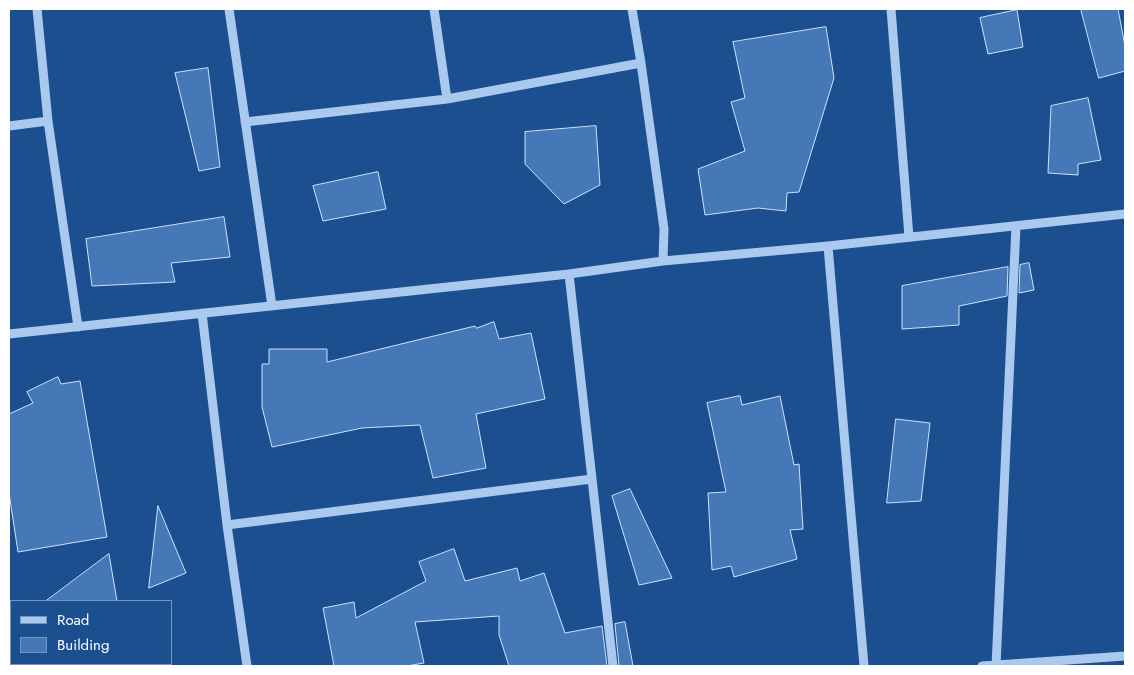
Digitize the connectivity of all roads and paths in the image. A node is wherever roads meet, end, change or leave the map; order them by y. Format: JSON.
{"nodes":[{"id":1,"x":38,"y":9,"type":"edge"},
{"id":2,"x":229,"y":9,"type":"edge"},
{"id":3,"x":434,"y":9,"type":"edge"},
{"id":4,"x":632,"y":9,"type":"edge"},
{"id":5,"x":891,"y":9,"type":"edge"},
{"id":6,"x":642,"y":63,"type":"junction"},
{"id":7,"x":447,"y":99,"type":"junction"},
{"id":8,"x":48,"y":121,"type":"junction"},
{"id":9,"x":245,"y":122,"type":"junction"},
{"id":10,"x":9,"y":126,"type":"edge"},
{"id":11,"x":1125,"y":214,"type":"edge"},
{"id":12,"x":1016,"y":226,"type":"junction"},
{"id":13,"x":909,"y":237,"type":"junction"},
{"id":14,"x":828,"y":246,"type":"junction"},
{"id":15,"x":664,"y":261,"type":"junction"},
{"id":16,"x":570,"y":274,"type":"junction"},
{"id":17,"x":272,"y":306,"type":"junction"},
{"id":18,"x":202,"y":313,"type":"junction"},
{"id":19,"x":78,"y":327,"type":"junction"},
{"id":20,"x":9,"y":334,"type":"edge"},
{"id":21,"x":592,"y":479,"type":"junction"},
{"id":22,"x":226,"y":525,"type":"junction"},
{"id":23,"x":1125,"y":656,"type":"edge"},
{"id":24,"x":247,"y":666,"type":"edge"},
{"id":25,"x":613,"y":666,"type":"edge"},
{"id":26,"x":864,"y":666,"type":"edge"},
{"id":27,"x":982,"y":666,"type":"edge"},
{"id":28,"x":996,"y":666,"type":"edge"}],
"edges":[{"from":1,"to":8,"type":"street"},
{"from":2,"to":9,"type":"street"},
{"from":3,"to":7,"type":"street"},
{"from":4,"to":6,"type":"street"},
{"from":5,"to":13,"type":"street"},
{"from":6,"to":7,"type":"street"},
{"from":6,"to":15,"type":"street"},
{"from":7,"to":9,"type":"street"},
{"from":8,"to":10,"type":"street"},
{"from":8,"to":19,"type":"street"},
{"from":9,"to":17,"type":"street"},
{"from":11,"to":12,"type":"street"},
{"from":12,"to":13,"type":"street"},
{"from":12,"to":28,"type":"street"},
{"from":13,"to":14,"type":"street"},
{"from":14,"to":15,"type":"street"},
{"from":14,"to":26,"type":"street"},
{"from":15,"to":16,"type":"street"},
{"from":16,"to":17,"type":"street"},
{"from":16,"to":21,"type":"street"},
{"from":17,"to":18,"type":"street"},
{"from":18,"to":19,"type":"street"},
{"from":18,"to":22,"type":"street"},
{"from":19,"to":20,"type":"street"},
{"from":21,"to":22,"type":"street"},
{"from":21,"to":25,"type":"street"},
{"from":22,"to":24,"type":"street"},
{"from":23,"to":28,"type":"street"},
{"from":27,"to":28,"type":"street"}]}
